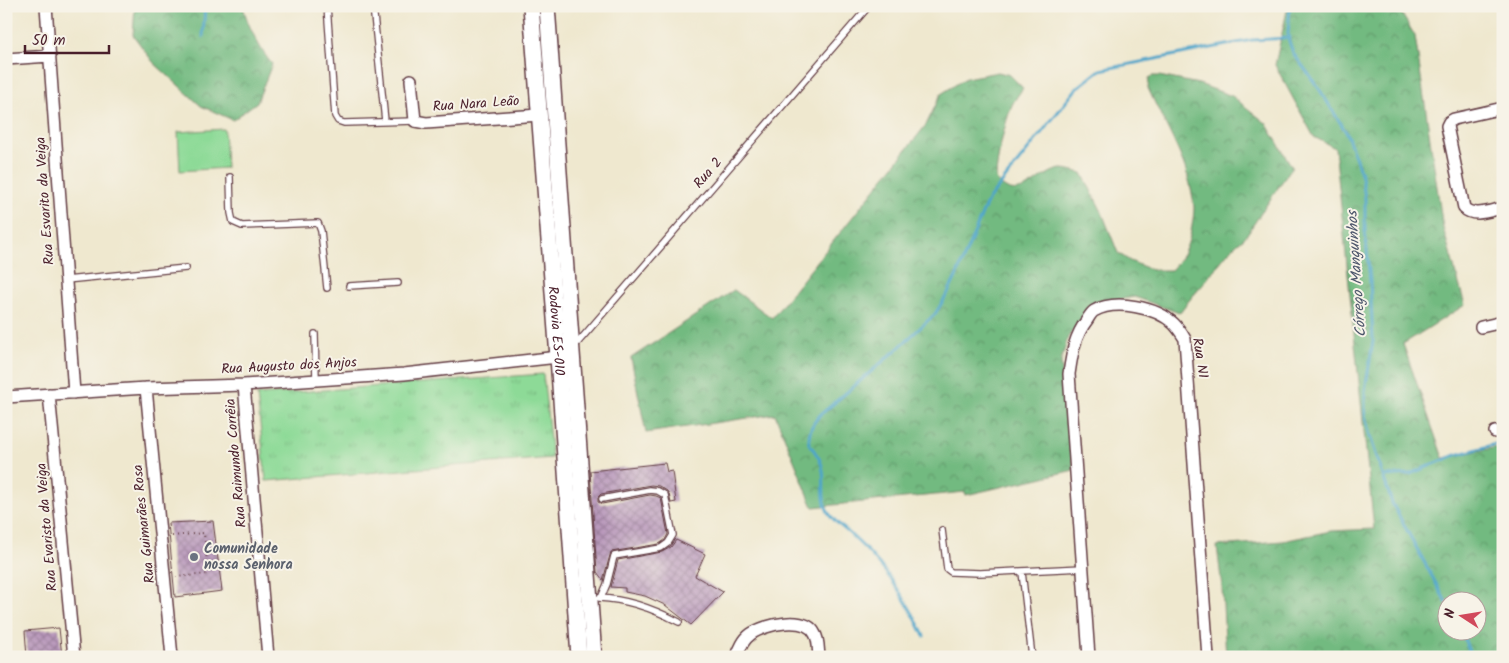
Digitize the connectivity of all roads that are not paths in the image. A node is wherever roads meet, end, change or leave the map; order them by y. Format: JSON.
{"nodes":[{"id":1,"x":46,"y":6,"type":"edge"},
{"id":2,"x":327,"y":6,"type":"edge"},
{"id":3,"x":373,"y":6,"type":"edge"},
{"id":4,"x":531,"y":6,"type":"edge"},
{"id":5,"x":547,"y":6,"type":"edge"},
{"id":6,"x":869,"y":6,"type":"edge"},
{"id":7,"x":863,"y":9,"type":"edge"},
{"id":8,"x":50,"y":56,"type":"junction"},
{"id":9,"x":6,"y":59,"type":"edge"},
{"id":10,"x":411,"y":80,"type":"dead end"},
{"id":11,"x":1503,"y":108,"type":"edge"},
{"id":12,"x":539,"y":115,"type":"junction"},
{"id":13,"x":385,"y":121,"type":"junction"},
{"id":14,"x":415,"y":121,"type":"junction"},
{"id":15,"x":230,"y":177,"type":"dead end"},
{"id":16,"x":1503,"y":208,"type":"edge"},
{"id":17,"x":186,"y":268,"type":"dead end"},
{"id":18,"x":66,"y":280,"type":"junction"},
{"id":19,"x":398,"y":282,"type":"dead end"},
{"id":20,"x":349,"y":286,"type":"dead end"},
{"id":21,"x":327,"y":288,"type":"dead end"},
{"id":22,"x":1503,"y":322,"type":"edge"},
{"id":23,"x":1482,"y":327,"type":"dead end"},
{"id":24,"x":316,"y":334,"type":"dead end"},
{"id":25,"x":565,"y":353,"type":"junction"},
{"id":26,"x":316,"y":380,"type":"junction"},
{"id":27,"x":244,"y":385,"type":"junction"},
{"id":28,"x":146,"y":388,"type":"junction"},
{"id":29,"x":74,"y":393,"type":"junction"},
{"id":30,"x":49,"y":394,"type":"junction"},
{"id":31,"x":6,"y":397,"type":"edge"},
{"id":32,"x":602,"y":499,"type":"dead end"},
{"id":33,"x":942,"y":530,"type":"dead end"},
{"id":34,"x":1082,"y":568,"type":"junction"},
{"id":35,"x":1022,"y":572,"type":"junction"},
{"id":36,"x":596,"y":599,"type":"junction"},
{"id":37,"x":679,"y":622,"type":"dead end"},
{"id":38,"x":74,"y":657,"type":"edge"},
{"id":39,"x":172,"y":657,"type":"edge"},
{"id":40,"x":268,"y":657,"type":"edge"},
{"id":41,"x":579,"y":657,"type":"edge"},
{"id":42,"x":594,"y":657,"type":"edge"},
{"id":43,"x":737,"y":657,"type":"edge"},
{"id":44,"x":820,"y":657,"type":"edge"},
{"id":45,"x":1032,"y":657,"type":"edge"},
{"id":46,"x":1089,"y":657,"type":"edge"},
{"id":47,"x":1208,"y":657,"type":"edge"}],
"edges":[{"from":1,"to":8,"type":"street","name":"Rua Esvarito da Veiga"},
{"from":2,"to":13,"type":"lane","name":"Rua Nara Leão"},
{"from":3,"to":13,"type":"lane"},
{"from":4,"to":12,"type":"main road","name":"Rodovia ES-010"},
{"from":5,"to":25,"type":"main road","name":"Rodovia ES-010"},
{"from":6,"to":7,"type":"lane","name":"Rua 2"},
{"from":7,"to":25,"type":"lane","name":"Rua 2"},
{"from":8,"to":9,"type":"street"},
{"from":8,"to":18,"type":"street","name":"Rua Esvarito da Veiga"},
{"from":10,"to":14,"type":"street","name":"Rua Nara Leão"},
{"from":11,"to":16,"type":"street"},
{"from":12,"to":14,"type":"street","name":"Rua Nara Leão"},
{"from":12,"to":25,"type":"main road","name":"Rodovia ES-010"},
{"from":13,"to":14,"type":"lane","name":"Rua Nara Leão"},
{"from":15,"to":21,"type":"lane"},
{"from":17,"to":18,"type":"lane"},
{"from":18,"to":29,"type":"street","name":"Rua Esvarito da Veiga"},
{"from":19,"to":20,"type":"lane"},
{"from":22,"to":23,"type":"street"},
{"from":24,"to":26,"type":"lane"},
{"from":25,"to":26,"type":"street","name":"Rua Augusto dos Anjos"},
{"from":25,"to":36,"type":"main road","name":"Rodovia ES-010"},
{"from":25,"to":41,"type":"main road","name":"Rodovia ES-010"},
{"from":26,"to":27,"type":"street","name":"Rua Augusto dos Anjos"},
{"from":27,"to":28,"type":"street","name":"Rua Augusto dos Anjos"},
{"from":27,"to":40,"type":"street","name":"Rua Raimundo Corrêia"},
{"from":28,"to":29,"type":"street","name":"Rua Augusto dos Anjos"},
{"from":28,"to":39,"type":"street","name":"Rua Guimarães Rosa"},
{"from":29,"to":30,"type":"street","name":"Rua Augusto dos Anjos"},
{"from":30,"to":31,"type":"street","name":"Rua Augusto dos Anjos"},
{"from":30,"to":38,"type":"street","name":"Rua Evaristo da Veiga"},
{"from":32,"to":36,"type":"lane"},
{"from":33,"to":35,"type":"lane"},
{"from":34,"to":35,"type":"lane"},
{"from":34,"to":46,"type":"street","name":"Rua N1"},
{"from":34,"to":47,"type":"street","name":"Rua N1"},
{"from":35,"to":45,"type":"lane"},
{"from":36,"to":37,"type":"lane"},
{"from":36,"to":42,"type":"main road","name":"Rodovia ES-010"},
{"from":43,"to":44,"type":"street"}]}
